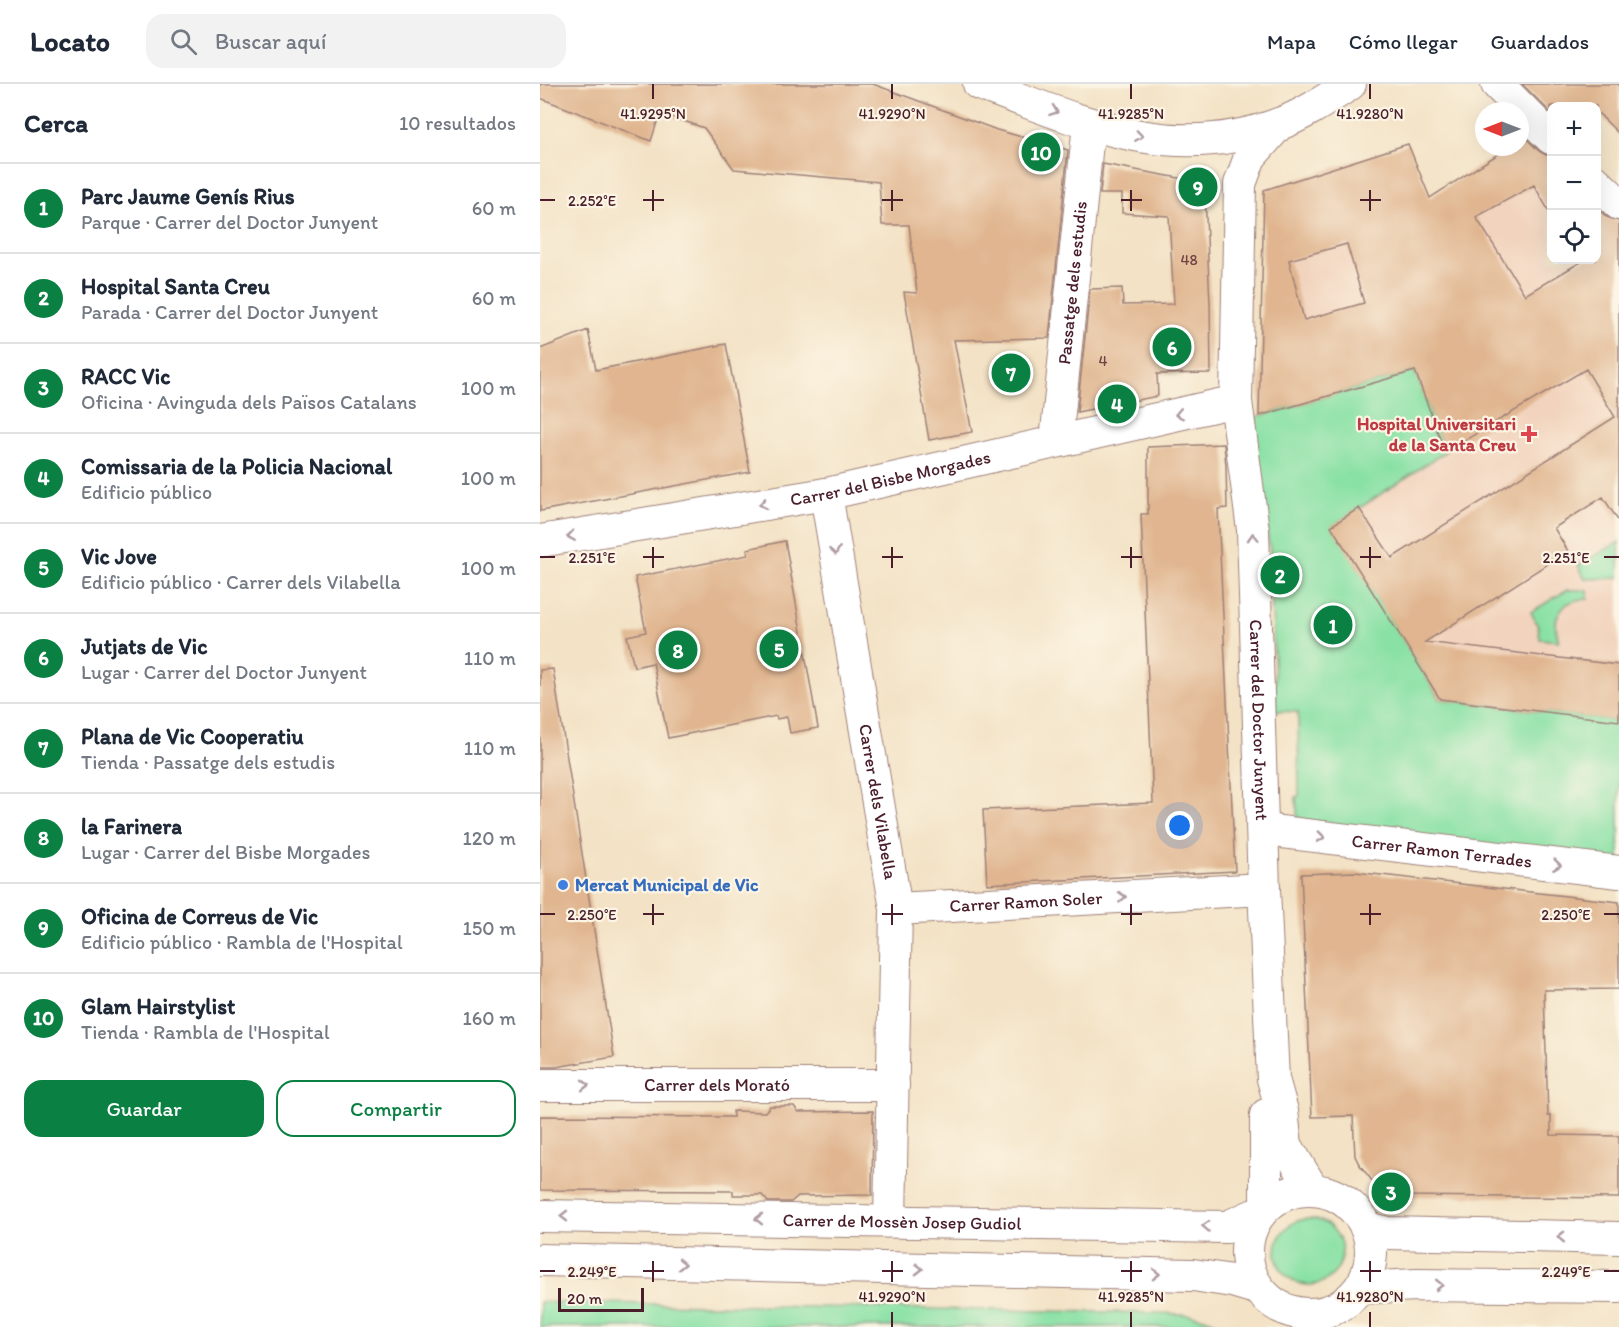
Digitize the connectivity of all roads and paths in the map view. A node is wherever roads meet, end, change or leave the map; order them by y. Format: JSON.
{"nodes":[{"id":1,"x":979,"y":84,"type":"edge"},
{"id":2,"x":1497,"y":84,"type":"edge"},
{"id":3,"x":1342,"y":86,"type":"edge"},
{"id":4,"x":1089,"y":124,"type":"junction"},
{"id":5,"x":1279,"y":124,"type":"junction"},
{"id":6,"x":1547,"y":134,"type":"edge"},
{"id":7,"x":1190,"y":140,"type":"junction"},
{"id":8,"x":1240,"y":184,"type":"junction"},
{"id":9,"x":1601,"y":187,"type":"edge"},
{"id":10,"x":1619,"y":204,"type":"edge"},
{"id":11,"x":1236,"y":401,"type":"junction"},
{"id":12,"x":1056,"y":441,"type":"junction"},
{"id":13,"x":826,"y":494,"type":"junction"},
{"id":14,"x":540,"y":541,"type":"edge"},
{"id":15,"x":1263,"y":830,"type":"junction"},
{"id":16,"x":1619,"y":872,"type":"edge"},
{"id":17,"x":1264,"y":889,"type":"junction"},
{"id":18,"x":896,"y":909,"type":"junction"},
{"id":19,"x":1273,"y":1078,"type":"junction"},
{"id":20,"x":540,"y":1085,"type":"edge"},
{"id":21,"x":893,"y":1085,"type":"junction"},
{"id":22,"x":1313,"y":1190,"type":"junction"},
{"id":23,"x":1264,"y":1210,"type":"junction"},
{"id":24,"x":540,"y":1216,"type":"edge"},
{"id":25,"x":890,"y":1221,"type":"junction"},
{"id":26,"x":1366,"y":1228,"type":"junction"},
{"id":27,"x":1619,"y":1238,"type":"edge"},
{"id":28,"x":540,"y":1260,"type":"edge"},
{"id":29,"x":1619,"y":1287,"type":"edge"},
{"id":30,"x":1360,"y":1288,"type":"junction"},
{"id":31,"x":1259,"y":1289,"type":"junction"},
{"id":32,"x":1338,"y":1318,"type":"edge"}],
"edges":[{"from":1,"to":4,"type":"street","one_way":true},
{"from":2,"to":6,"type":"street"},
{"from":3,"to":5,"type":"street"},
{"from":4,"to":7,"type":"street","one_way":true},
{"from":4,"to":12,"type":"street","name":"Passatge dels estudis"},
{"from":5,"to":7,"type":"street"},
{"from":5,"to":8,"type":"street"},
{"from":7,"to":8,"type":"street"},
{"from":8,"to":11,"type":"street","name":"Carrer del Doctor Junyent"},
{"from":9,"to":10,"type":"street"},
{"from":11,"to":12,"type":"street","name":"Carrer del Bisbe Morgades","one_way":true},
{"from":15,"to":11,"type":"street","name":"Carrer del Doctor Junyent","one_way":true},
{"from":12,"to":13,"type":"street","name":"Carrer del Bisbe Morgades"},
{"from":13,"to":14,"type":"street","name":"Carrer del Bisbe Morgades","one_way":true},
{"from":13,"to":18,"type":"street","name":"Carrer dels Vilabella","one_way":true},
{"from":15,"to":16,"type":"street","name":"Carrer Ramon Terrades","one_way":true},
{"from":15,"to":17,"type":"street","name":"Carrer del Doctor Junyent"},
{"from":18,"to":17,"type":"street","name":"Carrer Ramon Soler","one_way":true},
{"from":17,"to":19,"type":"street","name":"Carrer del Doctor Junyent"},
{"from":18,"to":21,"type":"street","name":"Carrer dels Vilabella"},
{"from":19,"to":22,"type":"street","name":"Carrer del Doctor Junyent"},
{"from":19,"to":23,"type":"street","name":"Carrer del Doctor Junyent"},
{"from":20,"to":21,"type":"street","name":"Carrer dels Morató","one_way":true},
{"from":21,"to":25,"type":"street","name":"Carrer dels Vilabella"},
{"from":22,"to":23,"type":"street"},
{"from":22,"to":26,"type":"street"},
{"from":23,"to":25,"type":"street","name":"Carrer de Mossèn Josep Gudiol","one_way":true},
{"from":23,"to":31,"type":"street"},
{"from":25,"to":24,"type":"street","name":"Carrer de Mossèn Josep Gudiol","one_way":true},
{"from":27,"to":26,"type":"street","one_way":true},
{"from":26,"to":30,"type":"street"},
{"from":28,"to":31,"type":"street","one_way":true},
{"from":30,"to":29,"type":"street","one_way":true},
{"from":30,"to":32,"type":"street"},
{"from":31,"to":32,"type":"street"}]}
